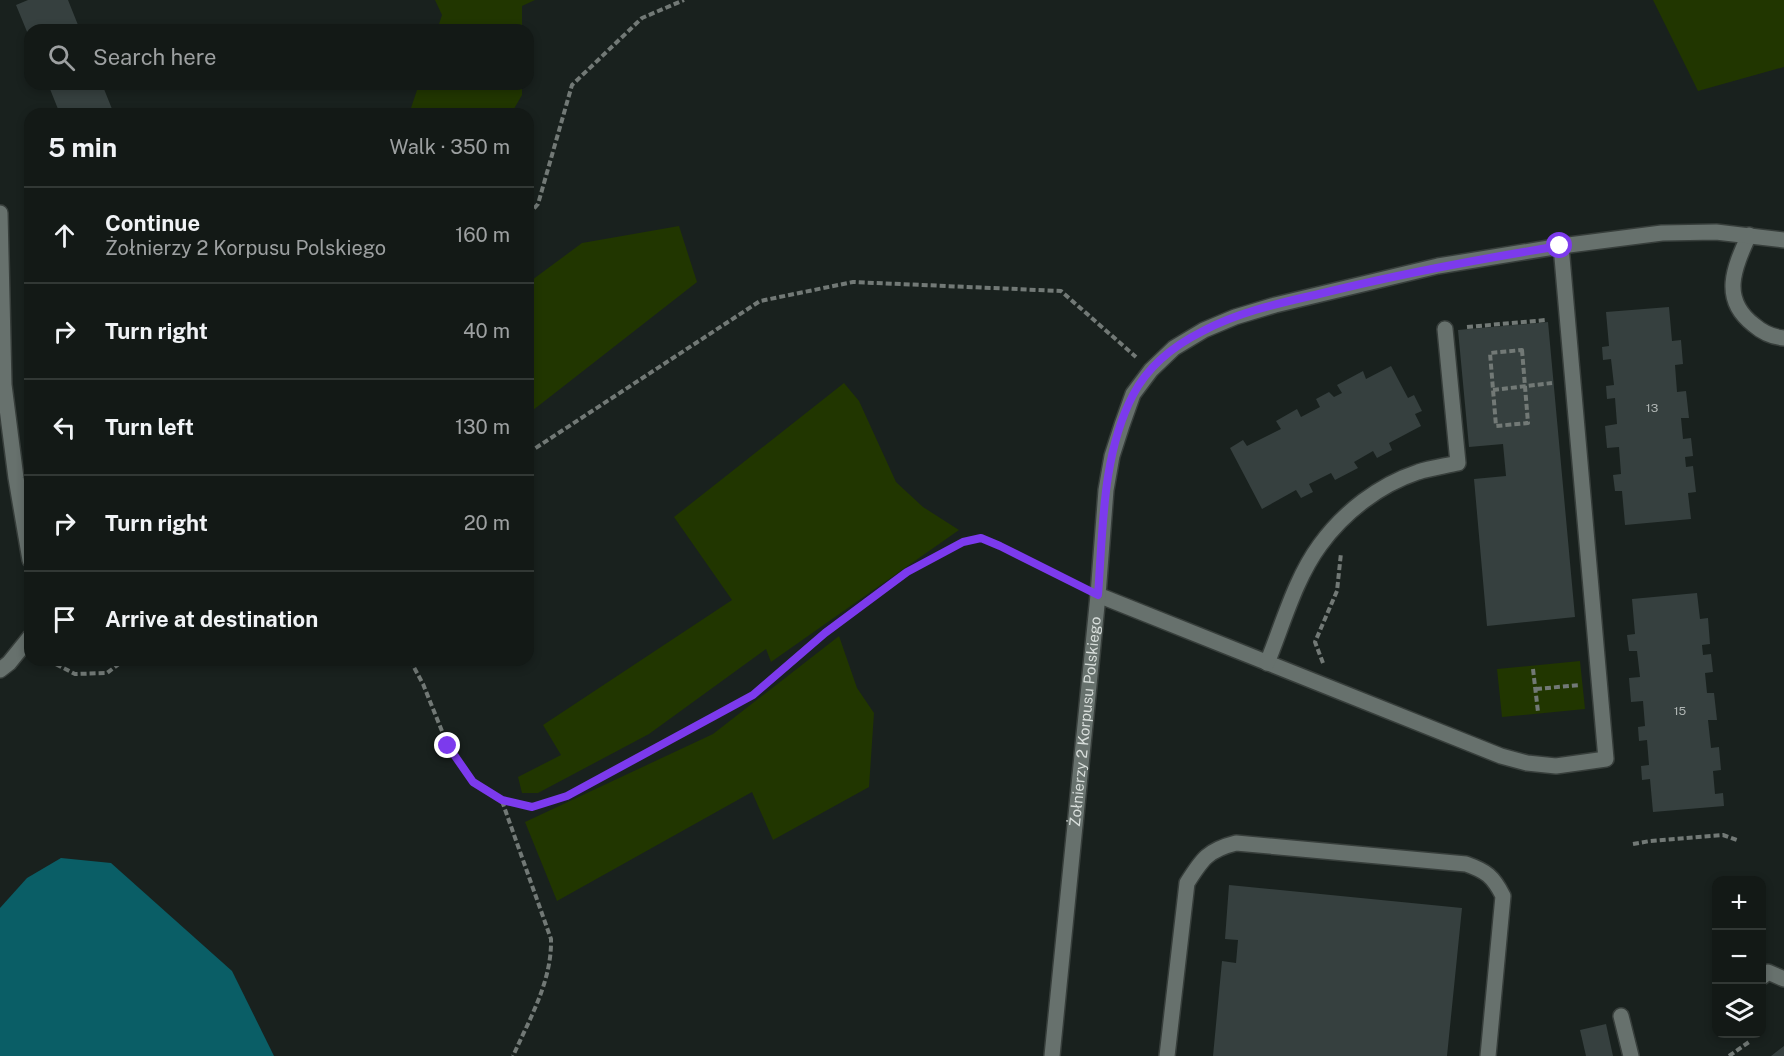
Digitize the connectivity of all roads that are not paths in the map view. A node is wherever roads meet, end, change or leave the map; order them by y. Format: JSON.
{"nodes":[{"id":1,"x":0,"y":213,"type":"edge"},
{"id":2,"x":1749,"y":235,"type":"junction"},
{"id":3,"x":1784,"y":240,"type":"edge"},
{"id":4,"x":1560,"y":246,"type":"junction"},
{"id":5,"x":1445,"y":328,"type":"road end"},
{"id":6,"x":1784,"y":338,"type":"edge"},
{"id":7,"x":24,"y":525,"type":"edge"},
{"id":8,"x":1098,"y":595,"type":"junction"},
{"id":9,"x":24,"y":644,"type":"edge"},
{"id":10,"x":1267,"y":663,"type":"junction"},
{"id":11,"x":0,"y":670,"type":"edge"},
{"id":12,"x":1766,"y":973,"type":"edge"},
{"id":13,"x":1784,"y":979,"type":"edge"},
{"id":14,"x":1621,"y":1016,"type":"dead end"},
{"id":15,"x":1052,"y":1056,"type":"edge"},
{"id":16,"x":1167,"y":1056,"type":"edge"},
{"id":17,"x":1488,"y":1056,"type":"edge"},
{"id":18,"x":1631,"y":1056,"type":"edge"}],
"edges":[{"from":1,"to":7,"type":"street"},
{"from":2,"to":3,"type":"street","name":"Żołnierzy 2 Korpusu Polskiego"},
{"from":2,"to":4,"type":"street","name":"Żołnierzy 2 Korpusu Polskiego"},
{"from":2,"to":6,"type":"street"},
{"from":4,"to":8,"type":"street","name":"Żołnierzy 2 Korpusu Polskiego"},
{"from":4,"to":10,"type":"street"},
{"from":5,"to":10,"type":"street"},
{"from":8,"to":10,"type":"street"},
{"from":8,"to":15,"type":"street","name":"Żołnierzy 2 Korpusu Polskiego"},
{"from":9,"to":11,"type":"street"},
{"from":12,"to":13,"type":"street"},
{"from":14,"to":18,"type":"street"},
{"from":16,"to":17,"type":"street"}]}
